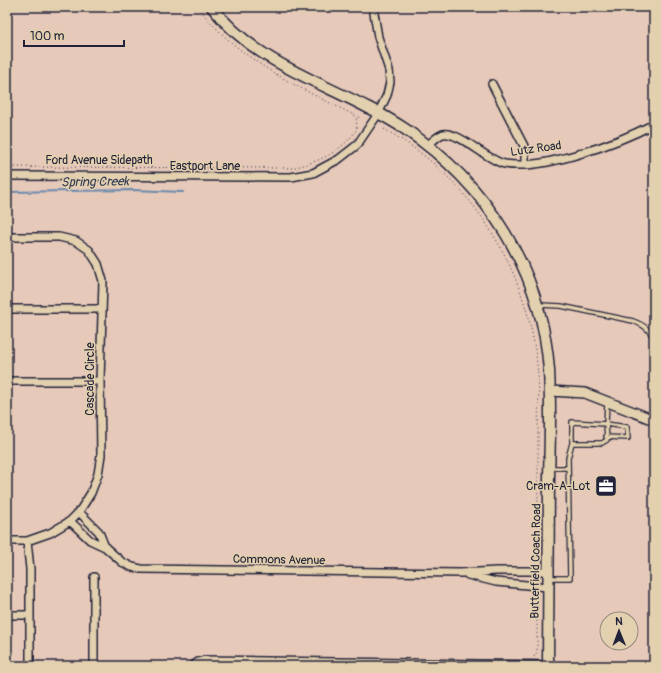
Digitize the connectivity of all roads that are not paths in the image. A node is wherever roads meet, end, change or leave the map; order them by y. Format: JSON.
{"nodes":[{"id":1,"x":212,"y":7,"type":"edge"},
{"id":2,"x":372,"y":7,"type":"edge"},
{"id":3,"x":492,"y":84,"type":"dead end"},
{"id":4,"x":378,"y":114,"type":"junction"},
{"id":5,"x":654,"y":124,"type":"edge"},
{"id":6,"x":428,"y":145,"type":"junction"},
{"id":7,"x":525,"y":164,"type":"junction"},
{"id":8,"x":7,"y":176,"type":"edge"},
{"id":9,"x":7,"y":237,"type":"edge"},
{"id":10,"x":537,"y":305,"type":"junction"},
{"id":11,"x":7,"y":309,"type":"edge"},
{"id":12,"x":102,"y":309,"type":"junction"},
{"id":13,"x":654,"y":341,"type":"edge"},
{"id":14,"x":7,"y":381,"type":"edge"},
{"id":15,"x":100,"y":381,"type":"junction"},
{"id":16,"x":654,"y":381,"type":"edge"},
{"id":17,"x":550,"y":392,"type":"junction"},
{"id":18,"x":608,"y":402,"type":"junction"},
{"id":19,"x":653,"y":419,"type":"edge"},
{"id":20,"x":606,"y":424,"type":"junction"},
{"id":21,"x":606,"y":437,"type":"junction"},
{"id":22,"x":572,"y":443,"type":"junction"},
{"id":23,"x":550,"y":468,"type":"junction"},
{"id":24,"x":568,"y":468,"type":"junction"},
{"id":25,"x":79,"y":512,"type":"junction"},
{"id":26,"x":70,"y":521,"type":"junction"},
{"id":27,"x":7,"y":541,"type":"edge"},
{"id":28,"x":27,"y":541,"type":"junction"},
{"id":29,"x":105,"y":547,"type":"junction"},
{"id":30,"x":460,"y":573,"type":"junction"},
{"id":31,"x":94,"y":577,"type":"dead end"},
{"id":32,"x":549,"y":579,"type":"junction"},
{"id":33,"x":7,"y":615,"type":"edge"},
{"id":34,"x":30,"y":615,"type":"junction"},
{"id":35,"x":193,"y":665,"type":"edge"},
{"id":36,"x":548,"y":665,"type":"edge"},
{"id":37,"x":30,"y":666,"type":"edge"},
{"id":38,"x":94,"y":666,"type":"edge"}],
"edges":[{"from":1,"to":4,"type":"main road","name":"Butterfield Coach Road"},
{"from":2,"to":4,"type":"street"},
{"from":3,"to":7,"type":"street"},
{"from":4,"to":6,"type":"main road","name":"Butterfield Coach Road"},
{"from":4,"to":8,"type":"street","name":"Eastport Lane"},
{"from":5,"to":7,"type":"street","name":"Lutz Road"},
{"from":6,"to":7,"type":"street","name":"Lutz Road"},
{"from":6,"to":10,"type":"main road","name":"Butterfield Coach Road"},
{"from":9,"to":12,"type":"street","name":"Cascade Circle"},
{"from":10,"to":13,"type":"lane"},
{"from":10,"to":17,"type":"main road","name":"Butterfield Coach Road"},
{"from":11,"to":12,"type":"street"},
{"from":12,"to":15,"type":"street","name":"Cascade Circle"},
{"from":14,"to":15,"type":"street"},
{"from":15,"to":25,"type":"street","name":"Cascade Circle"},
{"from":16,"to":19,"type":"lane"},
{"from":17,"to":18,"type":"street"},
{"from":17,"to":23,"type":"main road","name":"Butterfield Coach Road"},
{"from":18,"to":19,"type":"street"},
{"from":18,"to":20,"type":"lane"},
{"from":20,"to":21,"type":"lane"},
{"from":20,"to":21,"type":"lane"},
{"from":20,"to":22,"type":"lane"},
{"from":21,"to":22,"type":"lane"},
{"from":22,"to":24,"type":"lane"},
{"from":23,"to":24,"type":"lane"},
{"from":23,"to":32,"type":"main road","name":"Butterfield Coach Road"},
{"from":24,"to":32,"type":"lane"},
{"from":25,"to":26,"type":"street","name":"Cascade Circle"},
{"from":25,"to":29,"type":"street","name":"Commons Avenue"},
{"from":26,"to":28,"type":"street","name":"Cascade Circle"},
{"from":26,"to":29,"type":"street","name":"Commons Avenue"},
{"from":27,"to":28,"type":"street","name":"Cascade Circle"},
{"from":28,"to":34,"type":"street"},
{"from":29,"to":30,"type":"street","name":"Commons Avenue"},
{"from":30,"to":32,"type":"street","name":"Commons Avenue"},
{"from":30,"to":32,"type":"street","name":"Commons Avenue"},
{"from":31,"to":38,"type":"street"},
{"from":32,"to":36,"type":"main road","name":"Butterfield Coach Road"},
{"from":33,"to":34,"type":"street"},
{"from":34,"to":37,"type":"street"},
{"from":35,"to":36,"type":"street"}]}
